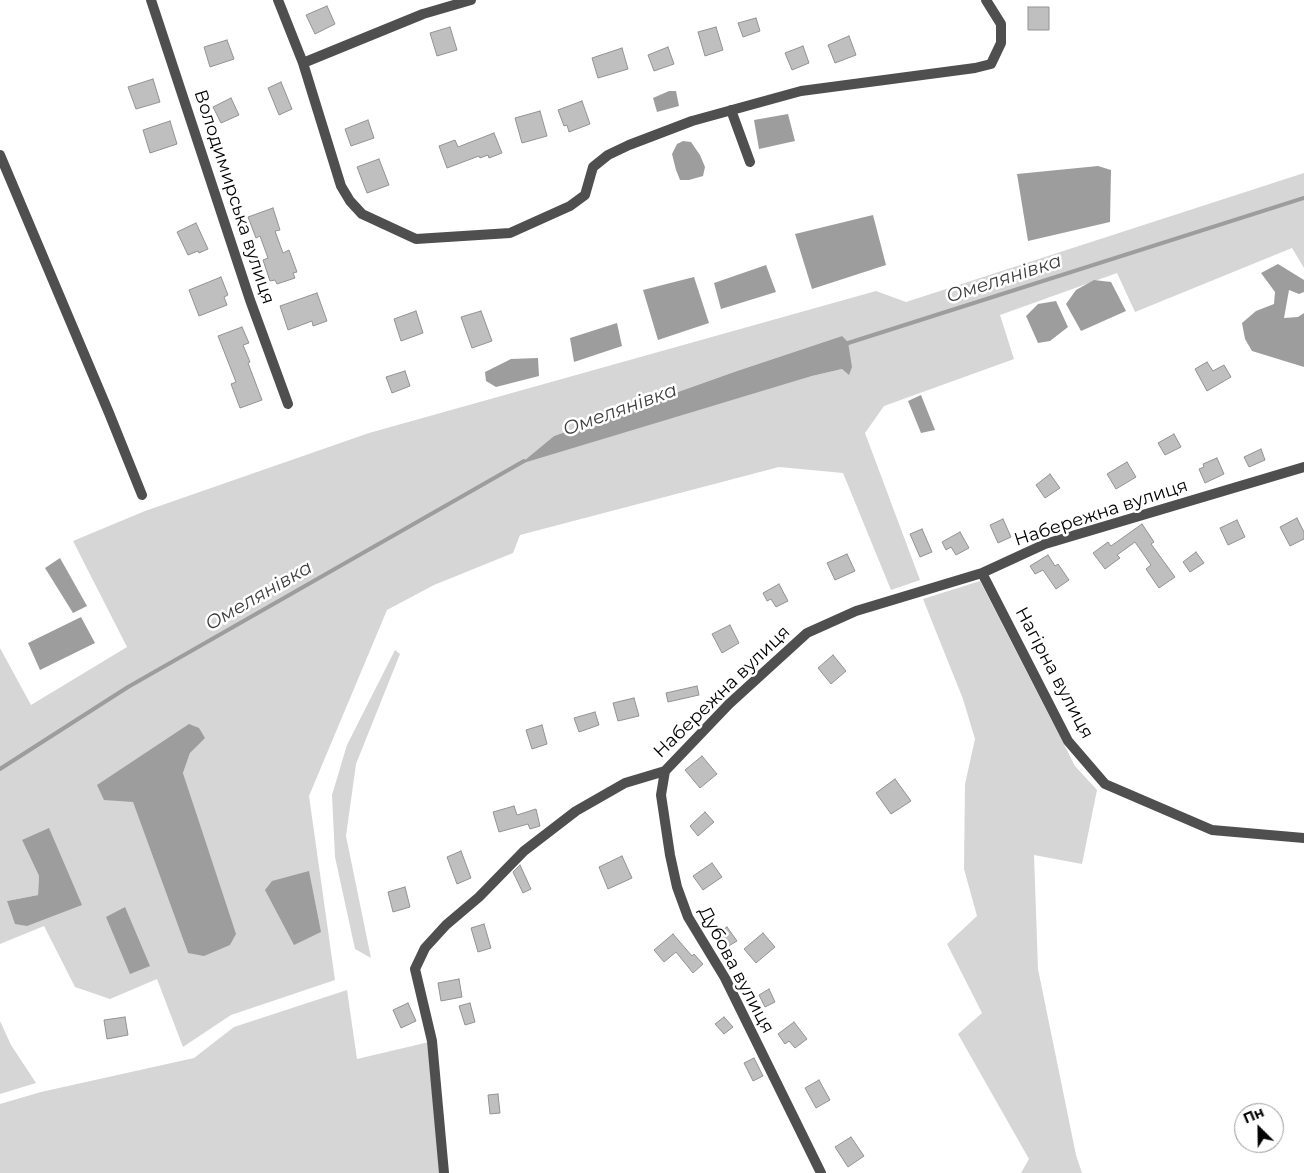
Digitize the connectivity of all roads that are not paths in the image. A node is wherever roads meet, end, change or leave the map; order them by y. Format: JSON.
{"nodes":[{"id":1,"x":151,"y":0,"type":"edge"},
{"id":2,"x":278,"y":0,"type":"edge"},
{"id":3,"x":471,"y":0,"type":"edge"},
{"id":4,"x":986,"y":0,"type":"edge"},
{"id":5,"x":303,"y":63,"type":"junction"},
{"id":6,"x":731,"y":110,"type":"junction"},
{"id":7,"x":0,"y":155,"type":"edge"},
{"id":8,"x":750,"y":162,"type":"dead end"},
{"id":9,"x":288,"y":404,"type":"dead end"},
{"id":10,"x":1304,"y":467,"type":"edge"},
{"id":11,"x":142,"y":495,"type":"dead end"},
{"id":12,"x":982,"y":572,"type":"junction"},
{"id":13,"x":665,"y":771,"type":"junction"},
{"id":14,"x":1304,"y":838,"type":"edge"},
{"id":15,"x":444,"y":1173,"type":"edge"},
{"id":16,"x":822,"y":1173,"type":"edge"}],
"edges":[{"from":1,"to":9,"type":"street","name":"Володимирська вулиця"},
{"from":2,"to":5,"type":"street"},
{"from":3,"to":5,"type":"street"},
{"from":4,"to":6,"type":"street"},
{"from":5,"to":6,"type":"street"},
{"from":6,"to":8,"type":"street"},
{"from":7,"to":11,"type":"street"},
{"from":10,"to":12,"type":"street","name":"Набережна вулиця"},
{"from":12,"to":13,"type":"street","name":"Набережна вулиця"},
{"from":12,"to":14,"type":"street","name":"Нагірна вулиця"},
{"from":13,"to":15,"type":"street","name":"Набережна вулиця"},
{"from":13,"to":16,"type":"street","name":"Дубова вулиця"}]}
